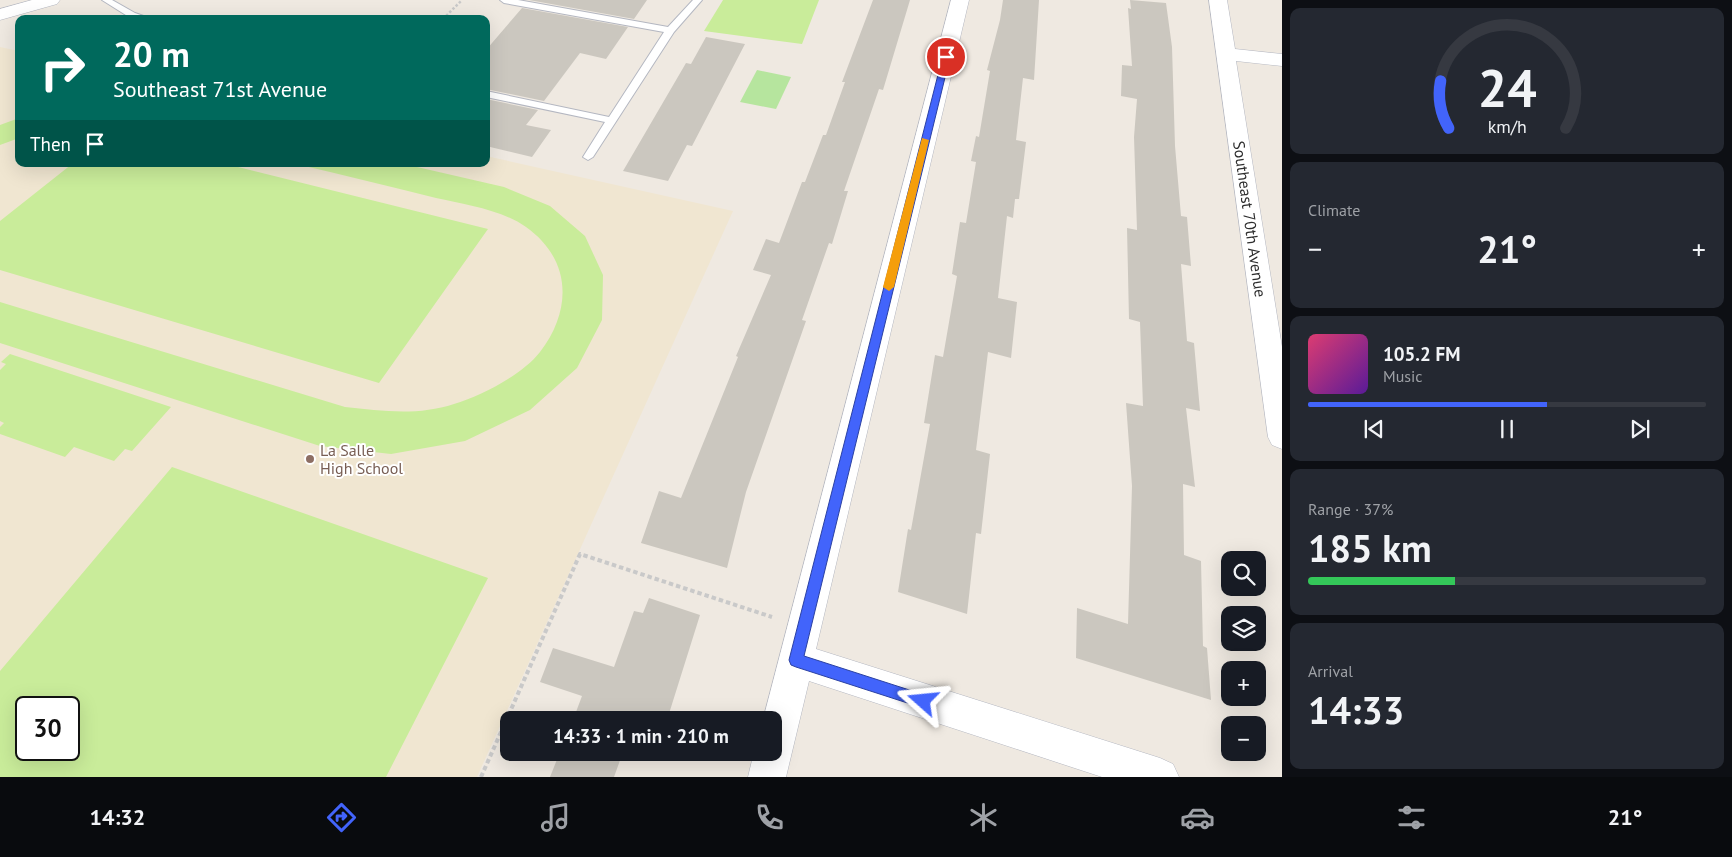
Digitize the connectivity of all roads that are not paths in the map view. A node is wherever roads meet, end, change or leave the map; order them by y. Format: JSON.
{"nodes":[{"id":1,"x":51,"y":0,"type":"edge"},
{"id":2,"x":106,"y":0,"type":"edge"},
{"id":3,"x":504,"y":0,"type":"edge"},
{"id":4,"x":698,"y":0,"type":"edge"},
{"id":5,"x":960,"y":0,"type":"edge"},
{"id":6,"x":1218,"y":0,"type":"edge"},
{"id":7,"x":0,"y":15,"type":"edge"},
{"id":8,"x":130,"y":15,"type":"edge"},
{"id":9,"x":670,"y":30,"type":"junction"},
{"id":10,"x":1225,"y":54,"type":"junction"},
{"id":11,"x":1282,"y":60,"type":"edge"},
{"id":12,"x":490,"y":95,"type":"edge"},
{"id":13,"x":610,"y":120,"type":"junction"},
{"id":14,"x":588,"y":156,"type":"dead end"},
{"id":15,"x":1282,"y":437,"type":"edge"},
{"id":16,"x":800,"y":644,"type":"junction"},
{"id":17,"x":782,"y":715,"type":"edge"},
{"id":18,"x":771,"y":761,"type":"edge"},
{"id":19,"x":767,"y":777,"type":"edge"},
{"id":20,"x":1160,"y":777,"type":"edge"}],
"edges":[{"from":1,"to":7,"type":"street"},
{"from":2,"to":8,"type":"lane"},
{"from":3,"to":9,"type":"lane"},
{"from":4,"to":9,"type":"lane"},
{"from":5,"to":16,"type":"street"},
{"from":6,"to":10,"type":"street","name":"Southeast 70th Avenue"},
{"from":9,"to":13,"type":"lane"},
{"from":10,"to":11,"type":"street"},
{"from":10,"to":15,"type":"street","name":"Southeast 70th Avenue"},
{"from":12,"to":13,"type":"lane"},
{"from":13,"to":14,"type":"lane"},
{"from":16,"to":17,"type":"street"},
{"from":16,"to":20,"type":"street"},
{"from":18,"to":19,"type":"street"}]}
